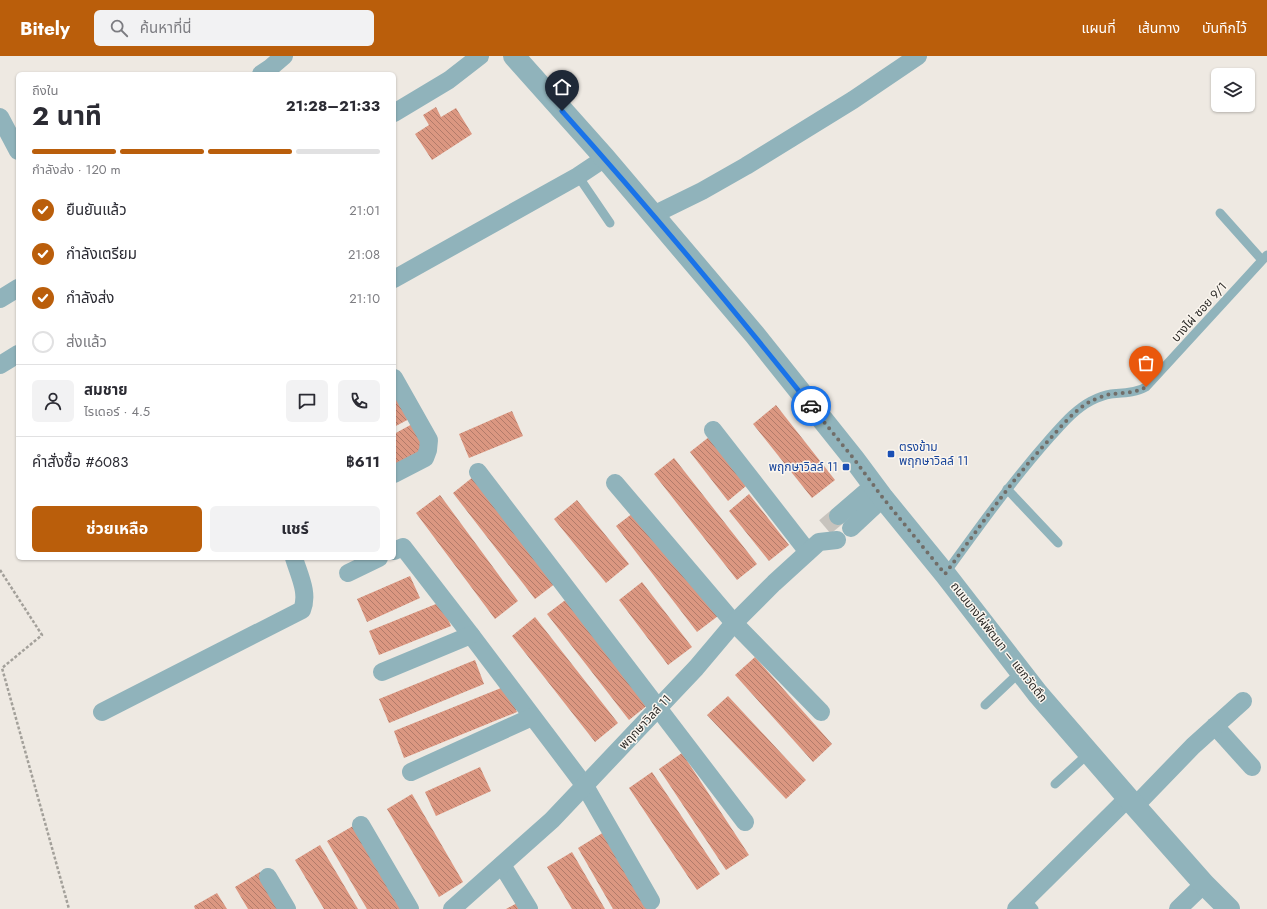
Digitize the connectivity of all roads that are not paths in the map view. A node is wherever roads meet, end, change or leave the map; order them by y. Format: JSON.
{"nodes":[{"id":1,"x":284,"y":56,"type":"edge"},
{"id":2,"x":480,"y":56,"type":"edge"},
{"id":3,"x":514,"y":56,"type":"edge"},
{"id":4,"x":918,"y":56,"type":"edge"},
{"id":5,"x":264,"y":72,"type":"edge"},
{"id":6,"x":396,"y":112,"type":"edge"},
{"id":7,"x":0,"y":116,"type":"edge"},
{"id":8,"x":16,"y":147,"type":"edge"},
{"id":9,"x":605,"y":158,"type":"junction"},
{"id":10,"x":578,"y":176,"type":"junction"},
{"id":11,"x":1220,"y":213,"type":"dead end"},
{"id":12,"x":653,"y":215,"type":"junction"},
{"id":13,"x":610,"y":223,"type":"dead end"},
{"id":14,"x":1265,"y":257,"type":"edge"},
{"id":15,"x":396,"y":278,"type":"edge"},
{"id":16,"x":16,"y":289,"type":"edge"},
{"id":17,"x":0,"y":299,"type":"edge"},
{"id":18,"x":16,"y":355,"type":"edge"},
{"id":19,"x":0,"y":365,"type":"edge"},
{"id":20,"x":396,"y":382,"type":"edge"},
{"id":21,"x":713,"y":430,"type":"dead end"},
{"id":22,"x":478,"y":472,"type":"dead end"},
{"id":23,"x":396,"y":473,"type":"edge"},
{"id":24,"x":615,"y":483,"type":"dead end"},
{"id":25,"x":1007,"y":489,"type":"junction"},
{"id":26,"x":879,"y":492,"type":"junction"},
{"id":27,"x":829,"y":534,"type":"junction"},
{"id":28,"x":1058,"y":543,"type":"dead end"},
{"id":29,"x":397,"y":545,"type":"edge"},
{"id":30,"x":295,"y":560,"type":"edge"},
{"id":31,"x":375,"y":560,"type":"edge"},
{"id":32,"x":348,"y":572,"type":"dead end"},
{"id":33,"x":945,"y":574,"type":"junction"},
{"id":34,"x":734,"y":623,"type":"junction"},
{"id":35,"x":471,"y":635,"type":"junction"},
{"id":36,"x":1021,"y":671,"type":"junction"},
{"id":37,"x":382,"y":672,"type":"dead end"},
{"id":38,"x":1243,"y":701,"type":"dead end"},
{"id":39,"x":985,"y":705,"type":"dead end"},
{"id":40,"x":659,"y":708,"type":"junction"},
{"id":41,"x":102,"y":712,"type":"dead end"},
{"id":42,"x":821,"y":712,"type":"dead end"},
{"id":43,"x":532,"y":717,"type":"junction"},
{"id":44,"x":1215,"y":726,"type":"junction"},
{"id":45,"x":1089,"y":754,"type":"junction"},
{"id":46,"x":1252,"y":767,"type":"dead end"},
{"id":47,"x":411,"y":772,"type":"dead end"},
{"id":48,"x":1055,"y":784,"type":"dead end"},
{"id":49,"x":585,"y":786,"type":"junction"},
{"id":50,"x":1131,"y":802,"type":"junction"},
{"id":51,"x":745,"y":822,"type":"dead end"},
{"id":52,"x":361,"y":826,"type":"dead end"},
{"id":53,"x":502,"y":865,"type":"junction"},
{"id":54,"x":268,"y":877,"type":"dead end"},
{"id":55,"x":1204,"y":884,"type":"junction"},
{"id":56,"x":651,"y":901,"type":"dead end"},
{"id":57,"x":1025,"y":906,"type":"edge"},
{"id":58,"x":287,"y":909,"type":"edge"},
{"id":59,"x":410,"y":909,"type":"edge"},
{"id":60,"x":452,"y":909,"type":"edge"},
{"id":61,"x":529,"y":909,"type":"edge"},
{"id":62,"x":1178,"y":909,"type":"edge"},
{"id":63,"x":1229,"y":909,"type":"edge"}],
"edges":[{"from":1,"to":5,"type":"street"},
{"from":2,"to":6,"type":"street"},
{"from":3,"to":9,"type":"street","name":"ถนนบางไผ่พัฒนา – แยกวัดตึก"},
{"from":4,"to":12,"type":"street"},
{"from":7,"to":8,"type":"street"},
{"from":9,"to":10,"type":"street"},
{"from":9,"to":12,"type":"street","name":"ถนนบางไผ่พัฒนา – แยกวัดตึก"},
{"from":10,"to":13,"type":"lane"},
{"from":10,"to":15,"type":"street"},
{"from":11,"to":14,"type":"lane"},
{"from":12,"to":26,"type":"street","name":"ถนนบางไผ่พัฒนา – แยกวัดตึก"},
{"from":14,"to":25,"type":"lane","name":"บางไผ่ ซอย 9/1"},
{"from":16,"to":17,"type":"street"},
{"from":18,"to":19,"type":"street"},
{"from":20,"to":23,"type":"street"},
{"from":21,"to":27,"type":"street"},
{"from":22,"to":40,"type":"street"},
{"from":24,"to":34,"type":"street"},
{"from":25,"to":28,"type":"lane"},
{"from":25,"to":33,"type":"lane","name":"บางไผ่ ซอย 9/1"},
{"from":26,"to":27,"type":"street","name":"พฤกษาวิลล์ 11"},
{"from":26,"to":33,"type":"street","name":"ถนนบางไผ่พัฒนา – แยกวัดตึก"},
{"from":27,"to":34,"type":"street","name":"พฤกษาวิลล์ 11"},
{"from":29,"to":35,"type":"street"},
{"from":30,"to":41,"type":"street"},
{"from":31,"to":32,"type":"street"},
{"from":33,"to":36,"type":"street","name":"ถนนบางไผ่พัฒนา – แยกวัดตึก"},
{"from":34,"to":40,"type":"street","name":"พฤกษาวิลล์ 11"},
{"from":34,"to":42,"type":"street"},
{"from":35,"to":37,"type":"street"},
{"from":35,"to":43,"type":"street"},
{"from":36,"to":39,"type":"lane"},
{"from":36,"to":45,"type":"street","name":"ถนนบางไผ่พัฒนา – แยกวัดตึก"},
{"from":38,"to":44,"type":"street"},
{"from":40,"to":49,"type":"street","name":"พฤกษาวิลล์ 11"},
{"from":40,"to":51,"type":"street"},
{"from":43,"to":47,"type":"street"},
{"from":43,"to":49,"type":"street"},
{"from":44,"to":46,"type":"street"},
{"from":44,"to":50,"type":"street"},
{"from":45,"to":48,"type":"lane"},
{"from":45,"to":50,"type":"street","name":"ถนนบางไผ่พัฒนา – แยกวัดตึก"},
{"from":49,"to":53,"type":"street","name":"พฤกษาวิลล์ 11"},
{"from":49,"to":56,"type":"street"},
{"from":50,"to":55,"type":"street","name":"ถนนบางไผ่พัฒนา – แยกวัดตึก"},
{"from":50,"to":57,"type":"street"},
{"from":52,"to":59,"type":"street"},
{"from":53,"to":60,"type":"street","name":"พฤกษาวิลล์ 11"},
{"from":53,"to":61,"type":"street"},
{"from":54,"to":58,"type":"street"},
{"from":55,"to":62,"type":"street"},
{"from":55,"to":63,"type":"street","name":"ถนนบางไผ่พัฒนา – แยกวัดตึก"}]}
